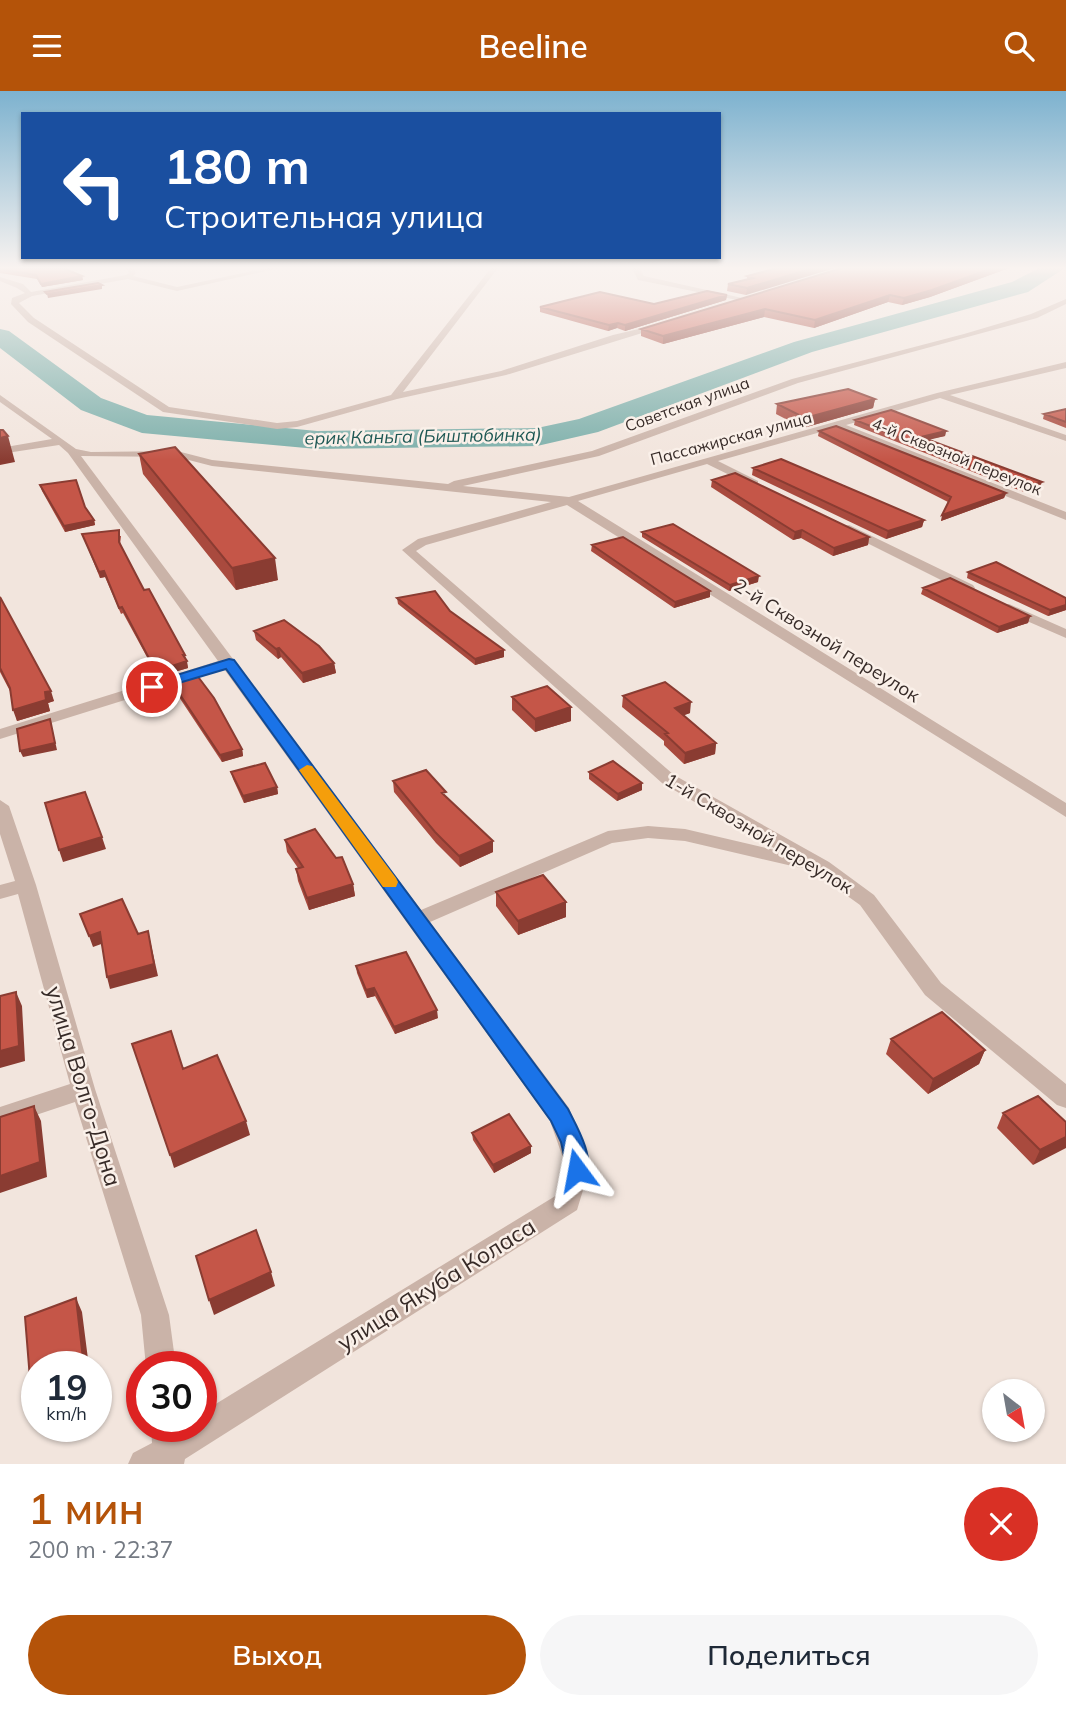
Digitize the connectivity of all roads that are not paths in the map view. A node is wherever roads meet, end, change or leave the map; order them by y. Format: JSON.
{"nodes":[{"id":1,"x":49,"y":332,"type":"edge"},
{"id":2,"x":445,"y":332,"type":"edge"},
{"id":3,"x":636,"y":332,"type":"edge"},
{"id":4,"x":980,"y":332,"type":"edge"},
{"id":5,"x":1066,"y":365,"type":"edge"},
{"id":6,"x":1046,"y":370,"type":"junction"},
{"id":7,"x":1066,"y":376,"type":"edge"},
{"id":8,"x":940,"y":395,"type":"junction"},
{"id":9,"x":394,"y":397,"type":"junction"},
{"id":10,"x":0,"y":398,"type":"edge"},
{"id":11,"x":837,"y":425,"type":"junction"},
{"id":12,"x":1066,"y":438,"type":"edge"},
{"id":13,"x":66,"y":446,"type":"junction"},
{"id":14,"x":0,"y":451,"type":"edge"},
{"id":15,"x":707,"y":460,"type":"junction"},
{"id":16,"x":435,"y":487,"type":"junction"},
{"id":17,"x":768,"y":490,"type":"edge"},
{"id":18,"x":568,"y":500,"type":"junction"},
{"id":19,"x":1066,"y":516,"type":"edge"},
{"id":20,"x":841,"y":526,"type":"edge"},
{"id":21,"x":408,"y":550,"type":"joint"},
{"id":22,"x":975,"y":591,"type":"edge"},
{"id":23,"x":999,"y":603,"type":"edge"},
{"id":24,"x":1066,"y":634,"type":"edge"},
{"id":25,"x":229,"y":663,"type":"junction"},
{"id":26,"x":0,"y":734,"type":"edge"},
{"id":27,"x":0,"y":806,"type":"edge"},
{"id":28,"x":1066,"y":811,"type":"edge"},
{"id":29,"x":822,"y":867,"type":"junction"},
{"id":30,"x":26,"y":885,"type":"junction"},
{"id":31,"x":0,"y":892,"type":"edge"},
{"id":32,"x":417,"y":920,"type":"junction"},
{"id":33,"x":83,"y":1089,"type":"junction"},
{"id":34,"x":1066,"y":1098,"type":"edge"},
{"id":35,"x":0,"y":1117,"type":"edge"},
{"id":36,"x":159,"y":1351,"type":"edge"},
{"id":37,"x":162,"y":1451,"type":"edge"}],
"edges":[{"from":1,"to":9,"type":"street"},
{"from":2,"to":9,"type":"street"},
{"from":3,"to":9,"type":"street"},
{"from":4,"to":16,"type":"street","name":"Советская улица"},
{"from":5,"to":6,"type":"street","name":"Пассажирская улица"},
{"from":6,"to":7,"type":"street"},
{"from":6,"to":8,"type":"street","name":"Пассажирская улица"},
{"from":8,"to":11,"type":"street","name":"Пассажирская улица"},
{"from":8,"to":12,"type":"street"},
{"from":10,"to":13,"type":"street"},
{"from":11,"to":15,"type":"street","name":"Пассажирская улица"},
{"from":11,"to":19,"type":"street","name":"4-й Сквозной переулок"},
{"from":13,"to":14,"type":"street"},
{"from":13,"to":16,"type":"street"},
{"from":13,"to":25,"type":"street","name":"улица Якуба Коласа"},
{"from":15,"to":17,"type":"street"},
{"from":15,"to":18,"type":"street","name":"Пассажирская улица"},
{"from":16,"to":18,"type":"street"},
{"from":18,"to":21,"type":"street","name":"Пассажирская улица"},
{"from":18,"to":28,"type":"street","name":"2-й Сквозной переулок"},
{"from":20,"to":22,"type":"street"},
{"from":21,"to":29,"type":"street","name":"1-й Сквозной переулок"},
{"from":23,"to":24,"type":"street"},
{"from":25,"to":26,"type":"street"},
{"from":25,"to":32,"type":"street","name":"улица Якуба Коласа"},
{"from":27,"to":30,"type":"street","name":"улица Волго-Дона"},
{"from":29,"to":32,"type":"street"},
{"from":29,"to":34,"type":"street","name":"1-й Сквозной переулок"},
{"from":30,"to":31,"type":"street"},
{"from":30,"to":33,"type":"street","name":"улица Волго-Дона"},
{"from":32,"to":37,"type":"street","name":"улица Якуба Коласа"},
{"from":33,"to":35,"type":"street"},
{"from":33,"to":36,"type":"street","name":"улица Волго-Дона"}]}
